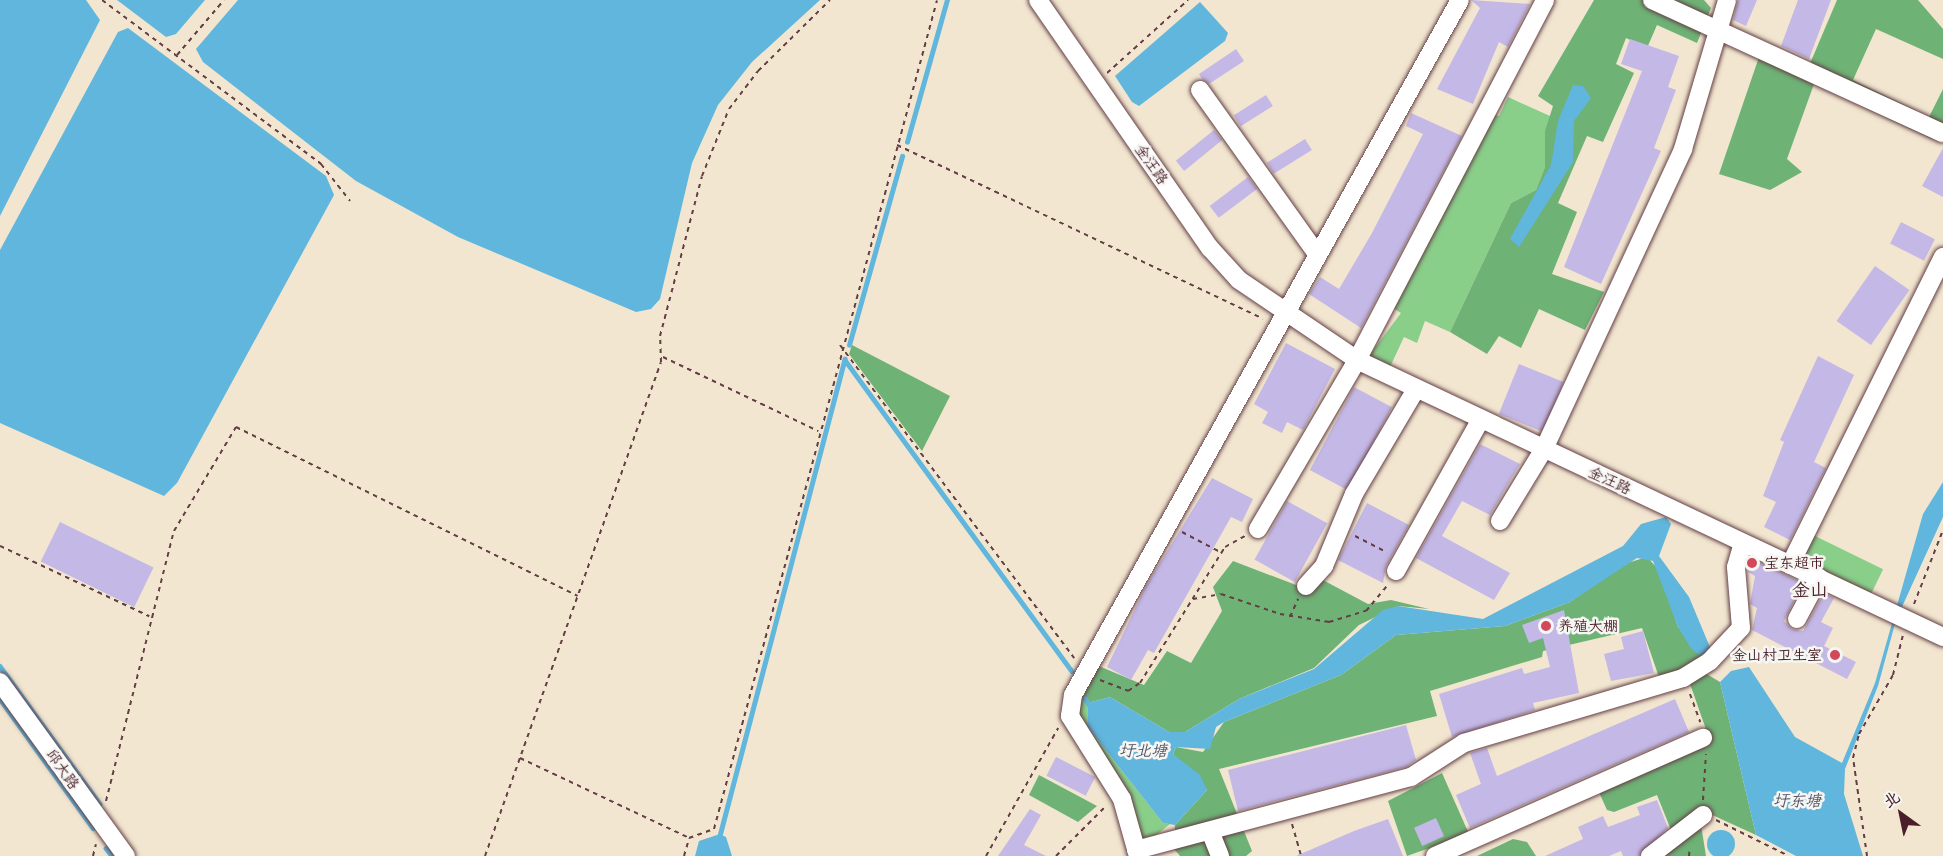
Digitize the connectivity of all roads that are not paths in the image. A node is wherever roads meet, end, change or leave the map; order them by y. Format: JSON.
{"nodes":[{"id":1,"x":1038,"y":0,"type":"edge"},
{"id":2,"x":1460,"y":0,"type":"edge"},
{"id":3,"x":1545,"y":0,"type":"edge"},
{"id":4,"x":1652,"y":0,"type":"edge"},
{"id":5,"x":1727,"y":0,"type":"edge"},
{"id":6,"x":1716,"y":28,"type":"junction"},
{"id":7,"x":1200,"y":90,"type":"dead end"},
{"id":8,"x":1943,"y":133,"type":"edge"},
{"id":9,"x":1317,"y":254,"type":"junction"},
{"id":10,"x":1943,"y":257,"type":"edge"},
{"id":11,"x":1280,"y":318,"type":"junction"},
{"id":12,"x":1357,"y":360,"type":"junction"},
{"id":13,"x":1416,"y":389,"type":"junction"},
{"id":14,"x":1481,"y":419,"type":"junction"},
{"id":15,"x":1544,"y":449,"type":"junction"},
{"id":16,"x":1500,"y":521,"type":"dead end"},
{"id":17,"x":1258,"y":529,"type":"road end"},
{"id":18,"x":1743,"y":543,"type":"junction"},
{"id":19,"x":1399,"y":565,"type":"road end"},
{"id":20,"x":1790,"y":565,"type":"junction"},
{"id":21,"x":1818,"y":578,"type":"junction"},
{"id":22,"x":1306,"y":586,"type":"road end"},
{"id":23,"x":1797,"y":619,"type":"dead end"},
{"id":24,"x":1943,"y":637,"type":"edge"},
{"id":25,"x":0,"y":682,"type":"edge"},
{"id":26,"x":1703,"y":738,"type":"dead end"},
{"id":27,"x":1703,"y":815,"type":"road end"},
{"id":28,"x":1210,"y":831,"type":"junction"},
{"id":29,"x":1137,"y":853,"type":"edge"},
{"id":30,"x":126,"y":856,"type":"edge"},
{"id":31,"x":1220,"y":856,"type":"edge"},
{"id":32,"x":1435,"y":856,"type":"edge"},
{"id":33,"x":1650,"y":856,"type":"edge"}],
"edges":[{"from":1,"to":11,"type":"street","name":"金汪路"},
{"from":2,"to":9,"type":"street"},
{"from":3,"to":12,"type":"street"},
{"from":4,"to":6,"type":"street"},
{"from":5,"to":6,"type":"street"},
{"from":6,"to":8,"type":"street"},
{"from":6,"to":15,"type":"street"},
{"from":7,"to":9,"type":"street"},
{"from":9,"to":11,"type":"street"},
{"from":10,"to":20,"type":"street"},
{"from":11,"to":12,"type":"street","name":"金汪路"},
{"from":11,"to":29,"type":"street"},
{"from":12,"to":13,"type":"street","name":"金汪路"},
{"from":12,"to":17,"type":"street"},
{"from":13,"to":14,"type":"street","name":"金汪路"},
{"from":13,"to":22,"type":"street"},
{"from":14,"to":15,"type":"street","name":"金汪路"},
{"from":14,"to":19,"type":"street"},
{"from":15,"to":16,"type":"street"},
{"from":15,"to":18,"type":"street","name":"金汪路"},
{"from":18,"to":20,"type":"street","name":"金汪路"},
{"from":18,"to":28,"type":"street"},
{"from":20,"to":21,"type":"street","name":"金汪路"},
{"from":21,"to":23,"type":"street"},
{"from":21,"to":24,"type":"street","name":"金汪路"},
{"from":25,"to":30,"type":"street","name":"邱大路"},
{"from":26,"to":32,"type":"street"},
{"from":27,"to":33,"type":"street"},
{"from":28,"to":29,"type":"street"},
{"from":28,"to":31,"type":"street"}]}
